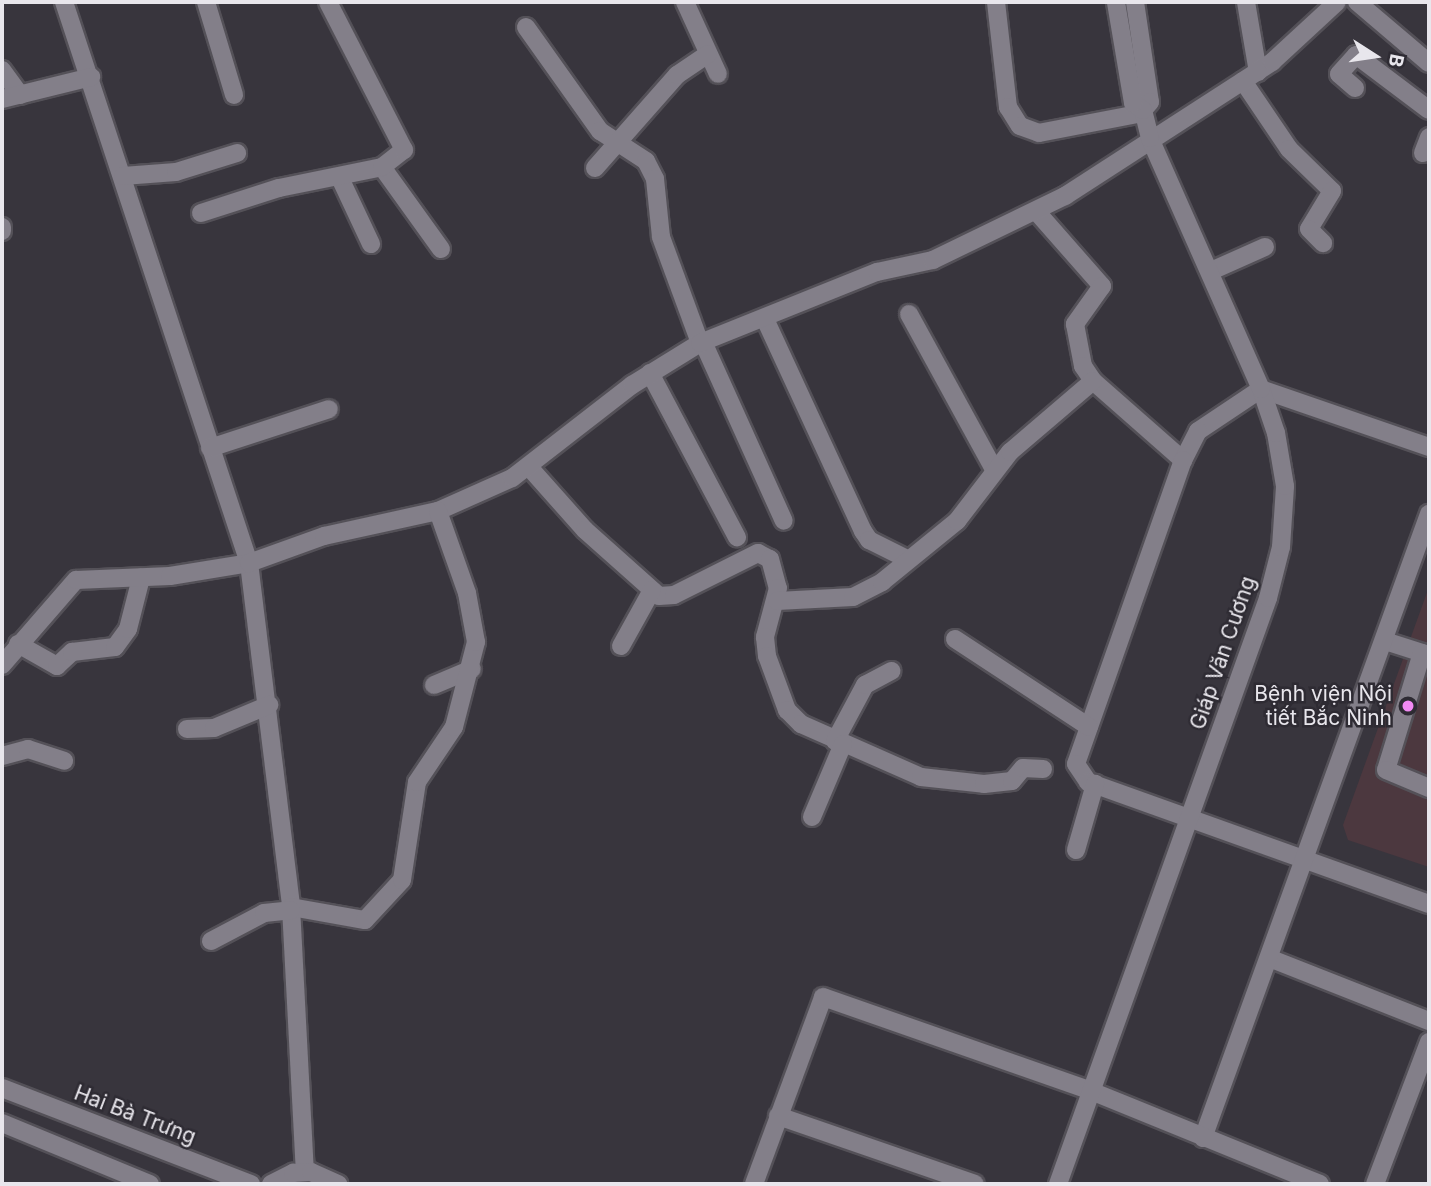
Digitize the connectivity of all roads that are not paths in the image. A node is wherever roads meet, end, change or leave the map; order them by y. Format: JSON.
{"nodes":[{"id":1,"x":64,"y":2,"type":"edge"},
{"id":2,"x":206,"y":2,"type":"edge"},
{"id":3,"x":328,"y":2,"type":"edge"},
{"id":4,"x":685,"y":2,"type":"edge"},
{"id":5,"x":996,"y":2,"type":"edge"},
{"id":6,"x":1116,"y":2,"type":"edge"},
{"id":7,"x":1135,"y":2,"type":"edge"},
{"id":8,"x":1246,"y":2,"type":"edge"},
{"id":9,"x":1337,"y":2,"type":"edge"},
{"id":10,"x":1357,"y":2,"type":"edge"},
{"id":11,"x":526,"y":27,"type":"dead end"},
{"id":12,"x":708,"y":54,"type":"junction"},
{"id":13,"x":1429,"y":63,"type":"edge"},
{"id":14,"x":2,"y":70,"type":"edge"},
{"id":15,"x":718,"y":74,"type":"dead end"},
{"id":16,"x":91,"y":77,"type":"junction"},
{"id":17,"x":1250,"y":77,"type":"junction"},
{"id":18,"x":1355,"y":88,"type":"dead end"},
{"id":19,"x":20,"y":95,"type":"junction"},
{"id":20,"x":234,"y":95,"type":"dead end"},
{"id":21,"x":2,"y":99,"type":"edge"},
{"id":22,"x":1429,"y":110,"type":"edge"},
{"id":23,"x":1143,"y":111,"type":"junction"},
{"id":24,"x":1150,"y":138,"type":"junction"},
{"id":25,"x":615,"y":140,"type":"junction"},
{"id":26,"x":237,"y":153,"type":"dead end"},
{"id":27,"x":382,"y":167,"type":"junction"},
{"id":28,"x":595,"y":168,"type":"dead end"},
{"id":29,"x":123,"y":176,"type":"junction"},
{"id":30,"x":340,"y":177,"type":"junction"},
{"id":31,"x":1036,"y":211,"type":"junction"},
{"id":32,"x":201,"y":213,"type":"dead end"},
{"id":33,"x":1323,"y":243,"type":"dead end"},
{"id":34,"x":371,"y":244,"type":"dead end"},
{"id":35,"x":1265,"y":247,"type":"dead end"},
{"id":36,"x":441,"y":249,"type":"dead end"},
{"id":37,"x":1211,"y":271,"type":"junction"},
{"id":38,"x":909,"y":314,"type":"dead end"},
{"id":39,"x":765,"y":319,"type":"junction"},
{"id":40,"x":702,"y":342,"type":"junction"},
{"id":41,"x":650,"y":373,"type":"junction"},
{"id":42,"x":1093,"y":381,"type":"junction"},
{"id":43,"x":1261,"y":389,"type":"junction"},
{"id":44,"x":329,"y":409,"type":"dead end"},
{"id":45,"x":1429,"y":447,"type":"edge"},
{"id":46,"x":210,"y":448,"type":"junction"},
{"id":47,"x":1183,"y":460,"type":"junction"},
{"id":48,"x":529,"y":467,"type":"junction"},
{"id":49,"x":994,"y":469,"type":"junction"},
{"id":50,"x":438,"y":511,"type":"junction"},
{"id":51,"x":1429,"y":514,"type":"edge"},
{"id":52,"x":784,"y":522,"type":"dead end"},
{"id":53,"x":737,"y":537,"type":"dead end"},
{"id":54,"x":907,"y":559,"type":"junction"},
{"id":55,"x":249,"y":563,"type":"junction"},
{"id":56,"x":141,"y":578,"type":"junction"},
{"id":57,"x":652,"y":590,"type":"junction"},
{"id":58,"x":777,"y":601,"type":"junction"},
{"id":59,"x":955,"y":639,"type":"dead end"},
{"id":60,"x":1385,"y":641,"type":"junction"},
{"id":61,"x":18,"y":644,"type":"junction"},
{"id":62,"x":621,"y":646,"type":"dead end"},
{"id":63,"x":1426,"y":654,"type":"edge"},
{"id":64,"x":2,"y":664,"type":"edge"},
{"id":65,"x":471,"y":669,"type":"junction"},
{"id":66,"x":891,"y":671,"type":"dead end"},
{"id":67,"x":434,"y":685,"type":"dead end"},
{"id":68,"x":269,"y":705,"type":"junction"},
{"id":69,"x":1089,"y":727,"type":"junction"},
{"id":70,"x":187,"y":729,"type":"dead end"},
{"id":71,"x":839,"y":742,"type":"junction"},
{"id":72,"x":2,"y":756,"type":"edge"},
{"id":73,"x":64,"y":761,"type":"dead end"},
{"id":74,"x":1043,"y":769,"type":"dead end"},
{"id":75,"x":1095,"y":784,"type":"junction"},
{"id":76,"x":1429,"y":788,"type":"edge"},
{"id":77,"x":811,"y":817,"type":"dead end"},
{"id":78,"x":1188,"y":818,"type":"junction"},
{"id":79,"x":1076,"y":850,"type":"dead end"},
{"id":80,"x":1306,"y":860,"type":"junction"},
{"id":81,"x":1429,"y":904,"type":"edge"},
{"id":82,"x":291,"y":909,"type":"junction"},
{"id":83,"x":211,"y":941,"type":"dead end"},
{"id":84,"x":1269,"y":958,"type":"junction"},
{"id":85,"x":1429,"y":1021,"type":"edge"},
{"id":86,"x":1429,"y":1042,"type":"edge"},
{"id":87,"x":2,"y":1088,"type":"edge"},
{"id":88,"x":1091,"y":1091,"type":"junction"},
{"id":89,"x":778,"y":1116,"type":"junction"},
{"id":90,"x":2,"y":1123,"type":"edge"},
{"id":91,"x":1203,"y":1138,"type":"junction"},
{"id":92,"x":305,"y":1172,"type":"junction"},
{"id":93,"x":938,"y":1178,"type":"edge"},
{"id":94,"x":150,"y":1184,"type":"edge"},
{"id":95,"x":251,"y":1184,"type":"edge"},
{"id":96,"x":271,"y":1184,"type":"edge"},
{"id":97,"x":338,"y":1184,"type":"edge"},
{"id":98,"x":754,"y":1184,"type":"edge"},
{"id":99,"x":975,"y":1184,"type":"edge"},
{"id":100,"x":1058,"y":1184,"type":"edge"},
{"id":101,"x":1321,"y":1184,"type":"edge"},
{"id":102,"x":1375,"y":1184,"type":"edge"}],
"edges":[{"from":1,"to":16,"type":"street"},
{"from":2,"to":20,"type":"street"},
{"from":3,"to":27,"type":"street"},
{"from":4,"to":12,"type":"street"},
{"from":5,"to":23,"type":"street"},
{"from":6,"to":23,"type":"street"},
{"from":7,"to":23,"type":"street"},
{"from":8,"to":17,"type":"street"},
{"from":9,"to":17,"type":"street"},
{"from":10,"to":13,"type":"street"},
{"from":11,"to":25,"type":"street"},
{"from":12,"to":15,"type":"street"},
{"from":12,"to":25,"type":"street"},
{"from":14,"to":19,"type":"street"},
{"from":16,"to":19,"type":"street"},
{"from":16,"to":29,"type":"street"},
{"from":17,"to":24,"type":"street"},
{"from":17,"to":33,"type":"street"},
{"from":18,"to":22,"type":"street"},
{"from":19,"to":21,"type":"street"},
{"from":23,"to":24,"type":"street","name":"Giáp Văn Cương"},
{"from":24,"to":31,"type":"street"},
{"from":24,"to":37,"type":"street","name":"Giáp Văn Cương"},
{"from":25,"to":28,"type":"street"},
{"from":25,"to":40,"type":"street"},
{"from":26,"to":29,"type":"street"},
{"from":27,"to":30,"type":"street"},
{"from":27,"to":36,"type":"street"},
{"from":29,"to":46,"type":"street"},
{"from":30,"to":32,"type":"street"},
{"from":30,"to":34,"type":"street"},
{"from":31,"to":39,"type":"street"},
{"from":31,"to":42,"type":"street"},
{"from":35,"to":37,"type":"street"},
{"from":37,"to":43,"type":"street","name":"Giáp Văn Cương"},
{"from":38,"to":49,"type":"street"},
{"from":39,"to":40,"type":"street"},
{"from":39,"to":54,"type":"street"},
{"from":40,"to":41,"type":"street"},
{"from":40,"to":52,"type":"street"},
{"from":41,"to":48,"type":"street"},
{"from":41,"to":53,"type":"street"},
{"from":42,"to":47,"type":"street"},
{"from":42,"to":49,"type":"street"},
{"from":43,"to":45,"type":"street"},
{"from":43,"to":47,"type":"street"},
{"from":43,"to":78,"type":"street","name":"Giáp Văn Cương"},
{"from":44,"to":46,"type":"street"},
{"from":46,"to":55,"type":"street"},
{"from":47,"to":69,"type":"street"},
{"from":48,"to":50,"type":"street"},
{"from":48,"to":57,"type":"street"},
{"from":49,"to":54,"type":"street"},
{"from":50,"to":55,"type":"street"},
{"from":50,"to":65,"type":"street"},
{"from":51,"to":60,"type":"street"},
{"from":54,"to":58,"type":"street"},
{"from":55,"to":56,"type":"street"},
{"from":55,"to":68,"type":"street"},
{"from":56,"to":61,"type":"street"},
{"from":56,"to":61,"type":"street"},
{"from":57,"to":58,"type":"street"},
{"from":57,"to":62,"type":"street"},
{"from":58,"to":71,"type":"street"},
{"from":59,"to":69,"type":"street"},
{"from":60,"to":63,"type":"street"},
{"from":60,"to":80,"type":"street"},
{"from":61,"to":64,"type":"street"},
{"from":63,"to":76,"type":"street"},
{"from":65,"to":67,"type":"street"},
{"from":65,"to":82,"type":"street"},
{"from":66,"to":71,"type":"street"},
{"from":68,"to":70,"type":"street"},
{"from":68,"to":82,"type":"street"},
{"from":69,"to":75,"type":"street"},
{"from":71,"to":74,"type":"street"},
{"from":71,"to":77,"type":"street"},
{"from":72,"to":73,"type":"street"},
{"from":75,"to":78,"type":"street"},
{"from":75,"to":79,"type":"street"},
{"from":78,"to":80,"type":"street"},
{"from":78,"to":88,"type":"street","name":"Giáp Văn Cương"},
{"from":80,"to":81,"type":"street"},
{"from":80,"to":84,"type":"street"},
{"from":82,"to":83,"type":"street"},
{"from":82,"to":92,"type":"street"},
{"from":84,"to":85,"type":"street"},
{"from":84,"to":91,"type":"street"},
{"from":86,"to":102,"type":"street"},
{"from":87,"to":95,"type":"street","name":"Hai Bà Trưng"},
{"from":88,"to":89,"type":"street"},
{"from":88,"to":91,"type":"street"},
{"from":88,"to":100,"type":"street","name":"Giáp Văn Cương"},
{"from":89,"to":93,"type":"street"},
{"from":89,"to":98,"type":"street"},
{"from":90,"to":94,"type":"street"},
{"from":91,"to":101,"type":"street"},
{"from":92,"to":96,"type":"street"},
{"from":92,"to":97,"type":"street"},
{"from":93,"to":99,"type":"street"}]}
